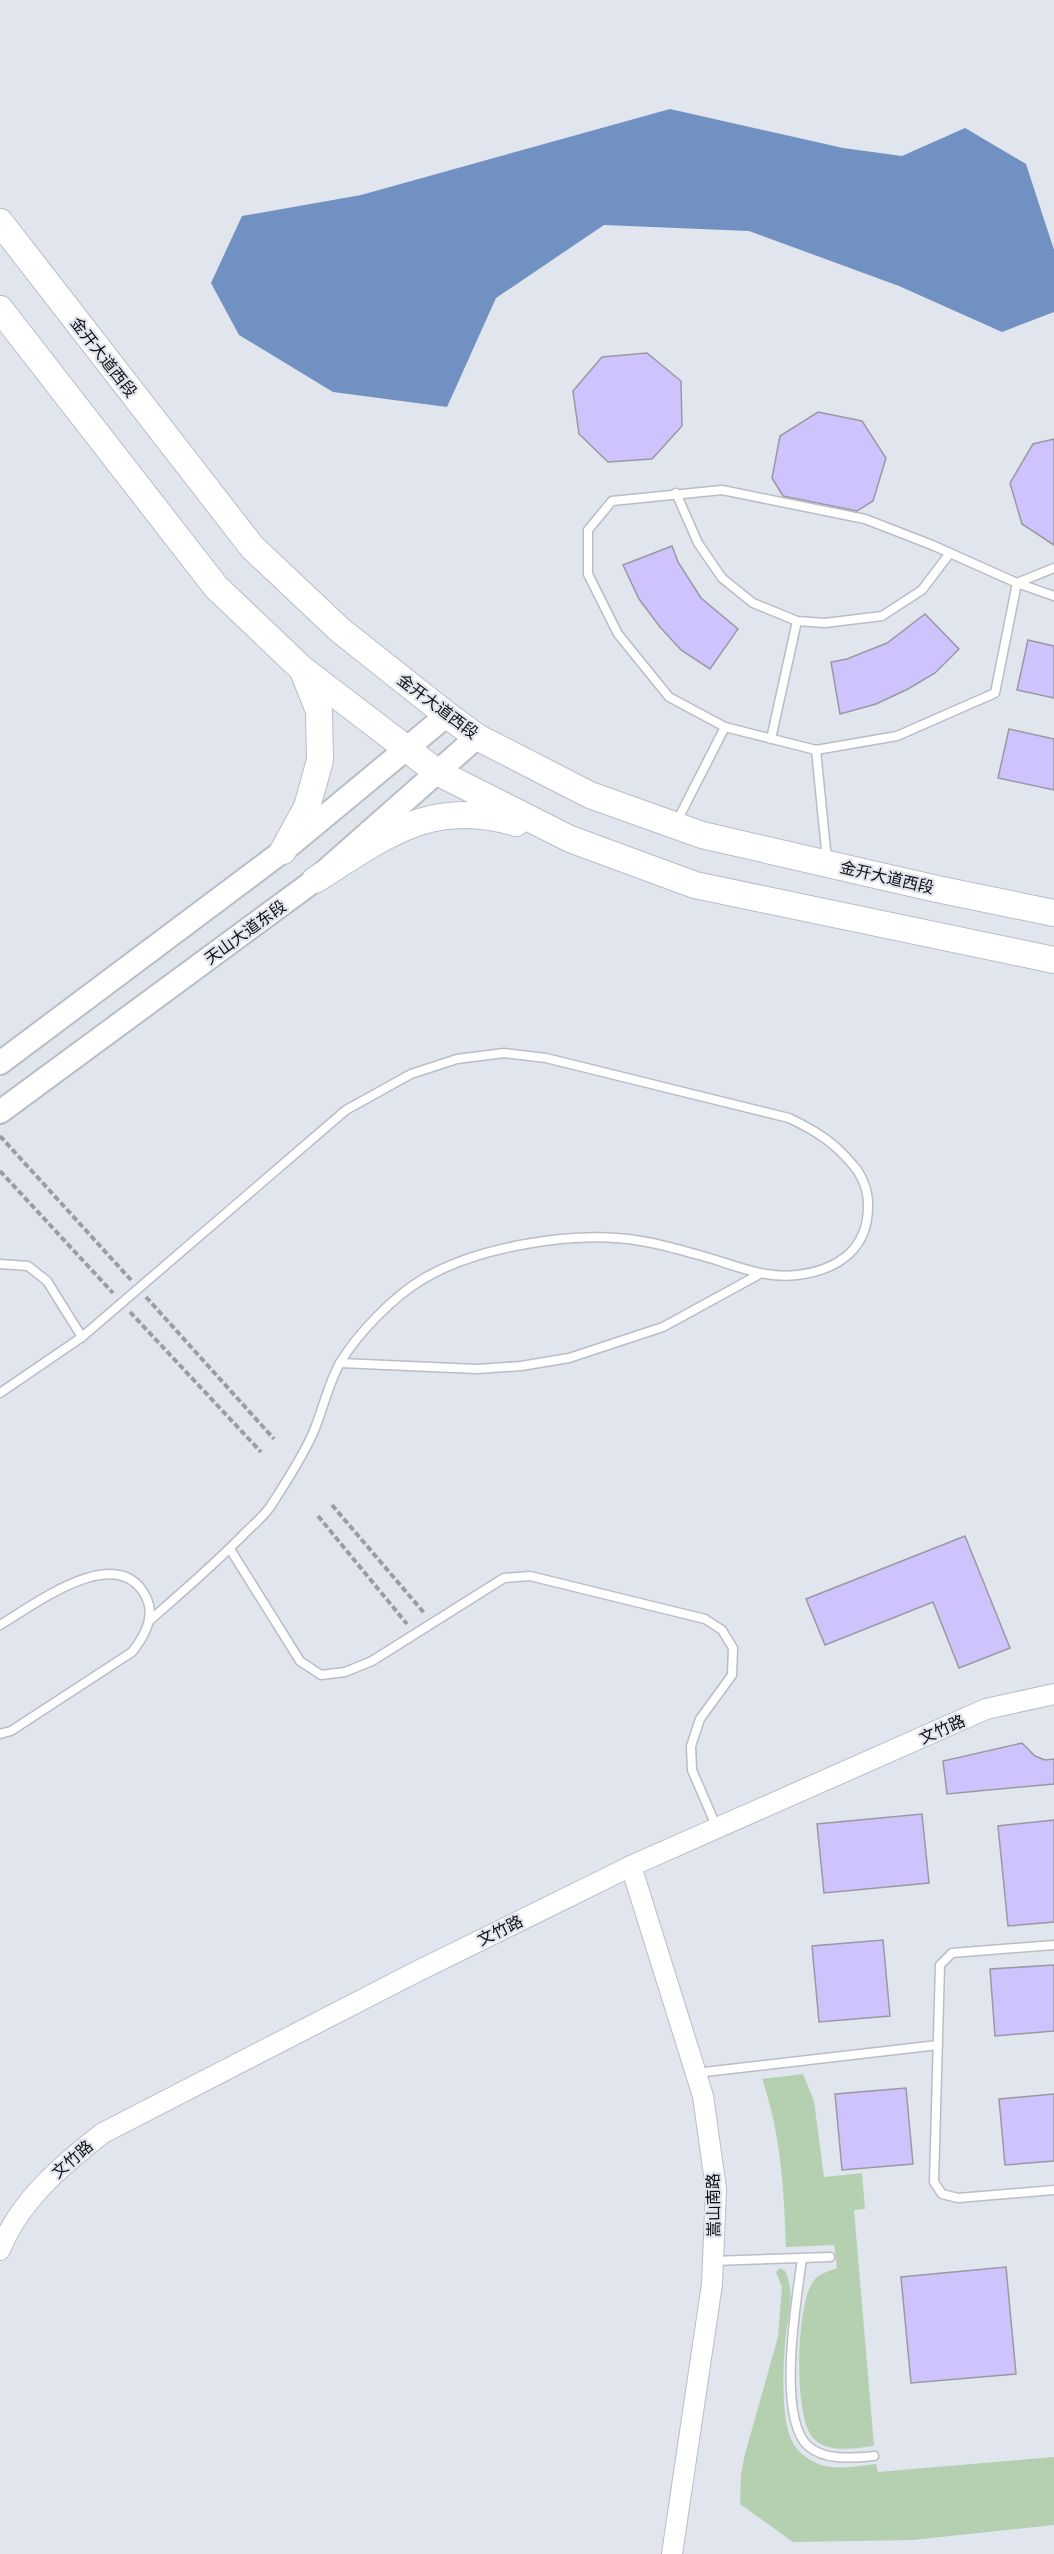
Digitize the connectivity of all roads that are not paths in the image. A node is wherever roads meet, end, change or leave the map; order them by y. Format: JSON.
{"nodes":[{"id":1,"x":0,"y":222,"type":"edge"},
{"id":2,"x":0,"y":309,"type":"edge"},
{"id":3,"x":676,"y":494,"type":"junction"},
{"id":4,"x":950,"y":553,"type":"junction"},
{"id":5,"x":1054,"y":568,"type":"edge"},
{"id":6,"x":1017,"y":584,"type":"junction"},
{"id":7,"x":1054,"y":596,"type":"edge"},
{"id":8,"x":797,"y":621,"type":"junction"},
{"id":9,"x":301,"y":668,"type":"junction"},
{"id":10,"x":447,"y":716,"type":"junction"},
{"id":11,"x":725,"y":728,"type":"junction"},
{"id":12,"x":477,"y":736,"type":"junction"},
{"id":13,"x":771,"y":739,"type":"junction"},
{"id":14,"x":405,"y":749,"type":"junction"},
{"id":15,"x":816,"y":750,"type":"junction"},
{"id":16,"x":437,"y":772,"type":"junction"},
{"id":17,"x":675,"y":825,"type":"junction"},
{"id":18,"x":570,"y":839,"type":"junction"},
{"id":19,"x":283,"y":851,"type":"junction"},
{"id":20,"x":828,"y":864,"type":"junction"},
{"id":21,"x":315,"y":880,"type":"junction"},
{"id":22,"x":1054,"y":912,"type":"edge"},
{"id":23,"x":1054,"y":960,"type":"edge"},
{"id":24,"x":0,"y":1063,"type":"edge"},
{"id":25,"x":0,"y":1112,"type":"edge"},
{"id":26,"x":0,"y":1264,"type":"edge"},
{"id":27,"x":758,"y":1275,"type":"junction"},
{"id":28,"x":82,"y":1337,"type":"junction"},
{"id":29,"x":340,"y":1363,"type":"junction"},
{"id":30,"x":0,"y":1392,"type":"edge"},
{"id":31,"x":230,"y":1549,"type":"junction"},
{"id":32,"x":149,"y":1621,"type":"junction"},
{"id":33,"x":0,"y":1624,"type":"edge"},
{"id":34,"x":1054,"y":1694,"type":"edge"},
{"id":35,"x":0,"y":1734,"type":"edge"},
{"id":36,"x":717,"y":1828,"type":"junction"},
{"id":37,"x":631,"y":1866,"type":"junction"},
{"id":38,"x":1054,"y":1945,"type":"edge"},
{"id":39,"x":938,"y":2045,"type":"junction"},
{"id":40,"x":696,"y":2073,"type":"junction"},
{"id":41,"x":1054,"y":2190,"type":"edge"},
{"id":42,"x":0,"y":2250,"type":"edge"},
{"id":43,"x":830,"y":2256,"type":"dead end"},
{"id":44,"x":802,"y":2258,"type":"junction"},
{"id":45,"x":713,"y":2261,"type":"junction"},
{"id":46,"x":874,"y":2456,"type":"dead end"},
{"id":47,"x":672,"y":2554,"type":"edge"}],
"edges":[{"from":1,"to":10,"type":"main road","name":"金开大道西段"},
{"from":2,"to":9,"type":"main road"},
{"from":3,"to":4,"type":"lane"},
{"from":3,"to":8,"type":"lane"},
{"from":3,"to":11,"type":"lane"},
{"from":4,"to":6,"type":"lane"},
{"from":4,"to":8,"type":"lane"},
{"from":5,"to":6,"type":"lane"},
{"from":6,"to":7,"type":"lane"},
{"from":6,"to":15,"type":"lane"},
{"from":8,"to":13,"type":"lane"},
{"from":9,"to":14,"type":"main road"},
{"from":9,"to":19,"type":"main road"},
{"from":10,"to":12,"type":"main road","name":"金开大道西段"},
{"from":10,"to":14,"type":"main road"},
{"from":11,"to":13,"type":"lane"},
{"from":11,"to":17,"type":"lane"},
{"from":12,"to":16,"type":"main road","name":"天山大道东段"},
{"from":12,"to":17,"type":"main road","name":"金开大道西段"},
{"from":13,"to":15,"type":"lane"},
{"from":14,"to":16,"type":"main road"},
{"from":14,"to":19,"type":"main road"},
{"from":15,"to":20,"type":"lane"},
{"from":16,"to":18,"type":"main road"},
{"from":16,"to":21,"type":"main road","name":"天山大道东段"},
{"from":17,"to":20,"type":"main road","name":"金开大道西段"},
{"from":18,"to":21,"type":"main road"},
{"from":18,"to":23,"type":"main road"},
{"from":19,"to":24,"type":"main road"},
{"from":20,"to":22,"type":"main road","name":"金开大道西段"},
{"from":21,"to":25,"type":"main road","name":"天山大道东段"},
{"from":26,"to":28,"type":"lane"},
{"from":27,"to":28,"type":"lane"},
{"from":27,"to":29,"type":"lane"},
{"from":27,"to":29,"type":"lane"},
{"from":28,"to":30,"type":"lane"},
{"from":29,"to":31,"type":"lane"},
{"from":31,"to":32,"type":"lane"},
{"from":31,"to":36,"type":"lane"},
{"from":32,"to":33,"type":"lane"},
{"from":32,"to":35,"type":"lane"},
{"from":34,"to":36,"type":"street","name":"文竹路"},
{"from":36,"to":37,"type":"street","name":"文竹路"},
{"from":37,"to":40,"type":"street","name":"嵩山南路"},
{"from":37,"to":42,"type":"street","name":"文竹路"},
{"from":38,"to":39,"type":"lane"},
{"from":39,"to":40,"type":"lane"},
{"from":39,"to":41,"type":"lane"},
{"from":40,"to":45,"type":"street","name":"嵩山南路"},
{"from":43,"to":44,"type":"lane"},
{"from":44,"to":45,"type":"lane"},
{"from":44,"to":46,"type":"lane"},
{"from":45,"to":47,"type":"street","name":"嵩山南路"}]}
